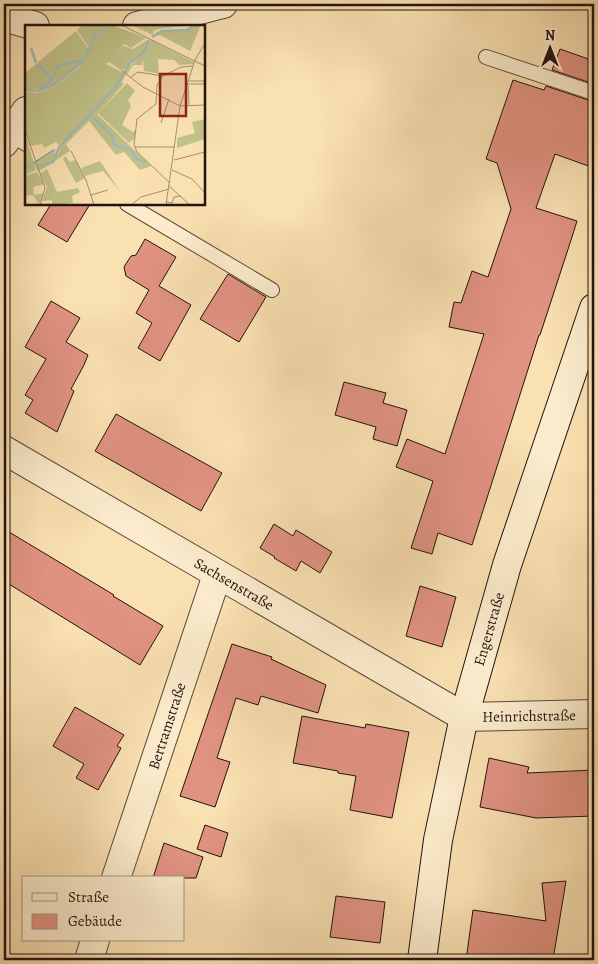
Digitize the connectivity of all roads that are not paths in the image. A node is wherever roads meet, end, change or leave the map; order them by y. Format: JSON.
{"nodes":[{"id":1,"x":223,"y":4,"type":"edge"},
{"id":2,"x":4,"y":18,"type":"edge"},
{"id":3,"x":31,"y":25,"type":"edge"},
{"id":4,"x":141,"y":25,"type":"edge"},
{"id":5,"x":486,"y":57,"type":"dead end"},
{"id":6,"x":594,"y":93,"type":"edge"},
{"id":7,"x":25,"y":113,"type":"edge"},
{"id":8,"x":13,"y":140,"type":"edge"},
{"id":9,"x":129,"y":205,"type":"edge"},
{"id":10,"x":272,"y":290,"type":"dead end"},
{"id":11,"x":594,"y":308,"type":"edge"},
{"id":12,"x":4,"y":450,"type":"edge"},
{"id":13,"x":217,"y":575,"type":"junction"},
{"id":14,"x":594,"y":714,"type":"edge"},
{"id":15,"x":464,"y":717,"type":"junction"},
{"id":16,"x":117,"y":876,"type":"edge"},
{"id":17,"x":94,"y":942,"type":"edge"},
{"id":18,"x":88,"y":960,"type":"edge"},
{"id":19,"x":422,"y":960,"type":"edge"}],
"edges":[{"from":1,"to":4,"type":"street"},
{"from":2,"to":3,"type":"street"},
{"from":5,"to":6,"type":"lane"},
{"from":7,"to":8,"type":"street"},
{"from":9,"to":10,"type":"lane"},
{"from":11,"to":15,"type":"street","name":"Engerstraße"},
{"from":12,"to":13,"type":"street","name":"Sachsenstraße"},
{"from":13,"to":15,"type":"street","name":"Sachsenstraße"},
{"from":13,"to":16,"type":"street","name":"Bertramstraße"},
{"from":14,"to":15,"type":"street","name":"Heinrichstraße"},
{"from":15,"to":19,"type":"street","name":"Engerstraße"},
{"from":17,"to":18,"type":"street"}]}
